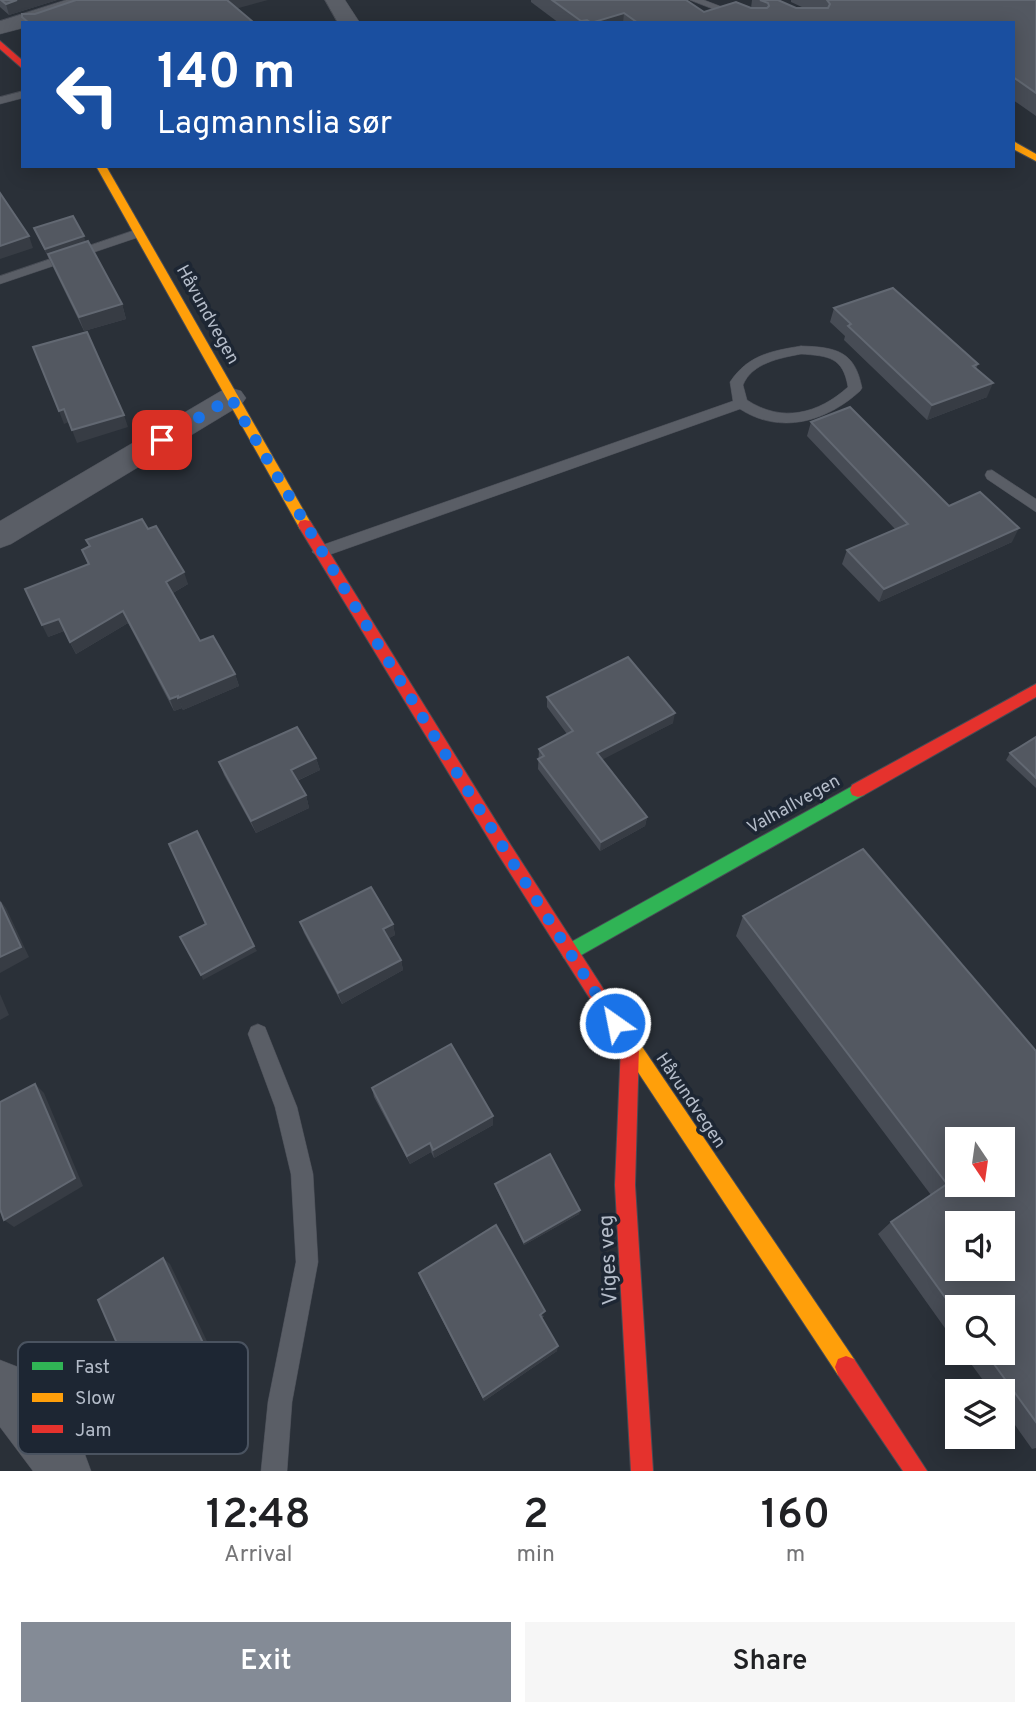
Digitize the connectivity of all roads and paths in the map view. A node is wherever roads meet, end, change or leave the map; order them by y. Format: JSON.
{"nodes":[{"id":1,"x":87,"y":0,"type":"edge"},
{"id":2,"x":335,"y":0,"type":"edge"},
{"id":3,"x":695,"y":0,"type":"edge"},
{"id":4,"x":21,"y":21,"type":"edge"},
{"id":5,"x":22,"y":21,"type":"edge"},
{"id":6,"x":348,"y":21,"type":"edge"},
{"id":7,"x":753,"y":21,"type":"edge"},
{"id":8,"x":0,"y":28,"type":"edge"},
{"id":9,"x":0,"y":44,"type":"edge"},
{"id":10,"x":21,"y":64,"type":"edge"},
{"id":11,"x":21,"y":95,"type":"edge"},
{"id":12,"x":0,"y":101,"type":"edge"},
{"id":13,"x":1015,"y":145,"type":"edge"},
{"id":14,"x":1036,"y":158,"type":"edge"},
{"id":15,"x":102,"y":168,"type":"edge"},
{"id":16,"x":138,"y":233,"type":"junction"},
{"id":17,"x":0,"y":281,"type":"edge"},
{"id":18,"x":231,"y":398,"type":"junction"},
{"id":19,"x":741,"y":403,"type":"junction"},
{"id":20,"x":992,"y":475,"type":"dead end"},
{"id":21,"x":1036,"y":507,"type":"edge"},
{"id":22,"x":0,"y":536,"type":"edge"},
{"id":23,"x":320,"y":552,"type":"junction"},
{"id":24,"x":1036,"y":690,"type":"edge"},
{"id":25,"x":570,"y":952,"type":"junction"},
{"id":26,"x":258,"y":1034,"type":"dead end"},
{"id":27,"x":630,"y":1046,"type":"junction"},
{"id":28,"x":0,"y":1384,"type":"edge"},
{"id":29,"x":18,"y":1408,"type":"edge"},
{"id":30,"x":52,"y":1454,"type":"edge"},
{"id":31,"x":65,"y":1471,"type":"edge"},
{"id":32,"x":274,"y":1471,"type":"edge"},
{"id":33,"x":642,"y":1471,"type":"edge"},
{"id":34,"x":916,"y":1471,"type":"edge"}],
"edges":[{"from":1,"to":5,"type":"street"},
{"from":2,"to":6,"type":"street"},
{"from":3,"to":7,"type":"lane"},
{"from":4,"to":8,"type":"street"},
{"from":9,"to":10,"type":"street"},
{"from":11,"to":12,"type":"lane"},
{"from":13,"to":14,"type":"street"},
{"from":15,"to":16,"type":"street","name":"Håvundvegen"},
{"from":16,"to":17,"type":"lane"},
{"from":16,"to":18,"type":"street","name":"Håvundvegen"},
{"from":18,"to":22,"type":"street"},
{"from":18,"to":23,"type":"street","name":"Håvundvegen"},
{"from":19,"to":19,"type":"lane"},
{"from":19,"to":23,"type":"lane"},
{"from":20,"to":21,"type":"lane"},
{"from":23,"to":25,"type":"street","name":"Håvundvegen"},
{"from":24,"to":25,"type":"street","name":"Valhallvegen"},
{"from":25,"to":27,"type":"street","name":"Håvundvegen"},
{"from":26,"to":32,"type":"lane"},
{"from":27,"to":33,"type":"street","name":"Viges veg"},
{"from":27,"to":34,"type":"street","name":"Håvundvegen"},
{"from":28,"to":29,"type":"street"},
{"from":30,"to":31,"type":"street"}]}
